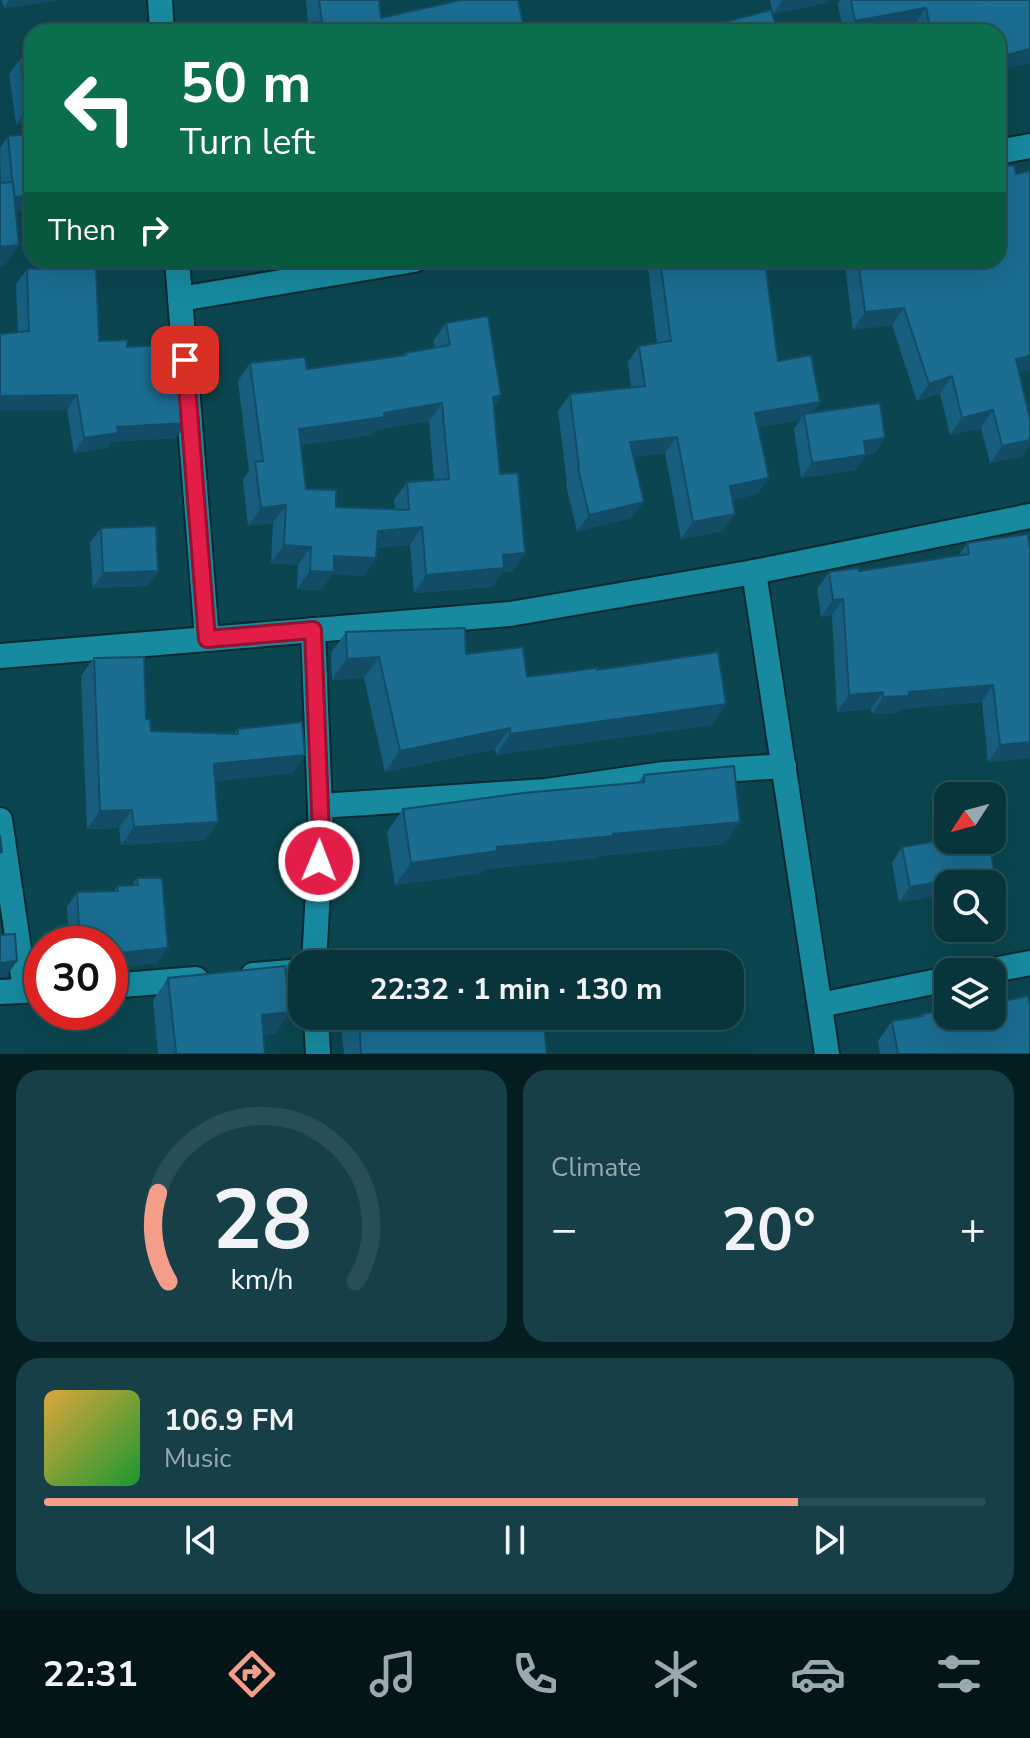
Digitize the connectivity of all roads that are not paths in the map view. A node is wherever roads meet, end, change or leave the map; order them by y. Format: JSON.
{"nodes":[{"id":1,"x":160,"y":0,"type":"edge"},
{"id":2,"x":162,"y":24,"type":"edge"},
{"id":3,"x":1030,"y":146,"type":"edge"},
{"id":4,"x":1006,"y":150,"type":"edge"},
{"id":5,"x":178,"y":268,"type":"edge"},
{"id":6,"x":366,"y":268,"type":"edge"},
{"id":7,"x":180,"y":299,"type":"junction"},
{"id":8,"x":1030,"y":516,"type":"edge"},
{"id":9,"x":754,"y":572,"type":"junction"},
{"id":10,"x":313,"y":630,"type":"junction"},
{"id":11,"x":207,"y":639,"type":"junction"},
{"id":12,"x":0,"y":656,"type":"edge"},
{"id":13,"x":784,"y":766,"type":"junction"},
{"id":14,"x":320,"y":806,"type":"junction"},
{"id":15,"x":0,"y":820,"type":"edge"},
{"id":16,"x":24,"y":944,"type":"edge"},
{"id":17,"x":315,"y":950,"type":"edge"},
{"id":18,"x":1030,"y":963,"type":"edge"},
{"id":19,"x":1006,"y":968,"type":"edge"},
{"id":20,"x":288,"y":972,"type":"edge"},
{"id":21,"x":934,"y":982,"type":"edge"},
{"id":22,"x":128,"y":985,"type":"edge"},
{"id":23,"x":24,"y":991,"type":"edge"},
{"id":24,"x":0,"y":992,"type":"edge"},
{"id":25,"x":820,"y":1005,"type":"junction"},
{"id":26,"x":317,"y":1030,"type":"edge"},
{"id":27,"x":318,"y":1054,"type":"edge"},
{"id":28,"x":827,"y":1054,"type":"edge"}],
"edges":[{"from":1,"to":2,"type":"street"},
{"from":3,"to":4,"type":"street"},
{"from":5,"to":7,"type":"street"},
{"from":6,"to":7,"type":"street"},
{"from":7,"to":11,"type":"street"},
{"from":8,"to":9,"type":"street"},
{"from":9,"to":10,"type":"street"},
{"from":9,"to":13,"type":"street"},
{"from":10,"to":11,"type":"street"},
{"from":10,"to":14,"type":"street"},
{"from":11,"to":12,"type":"street"},
{"from":13,"to":14,"type":"street"},
{"from":13,"to":25,"type":"street"},
{"from":14,"to":17,"type":"street"},
{"from":15,"to":16,"type":"street"},
{"from":18,"to":19,"type":"street"},
{"from":20,"to":22,"type":"street"},
{"from":21,"to":25,"type":"street"},
{"from":23,"to":24,"type":"street"},
{"from":25,"to":28,"type":"street"},
{"from":26,"to":27,"type":"street"}]}
